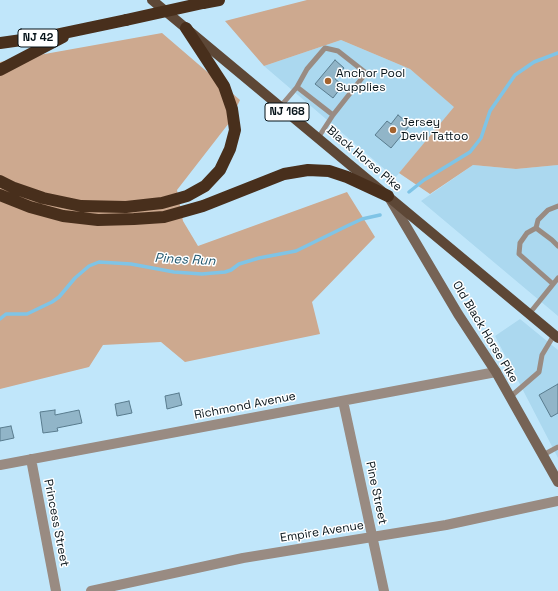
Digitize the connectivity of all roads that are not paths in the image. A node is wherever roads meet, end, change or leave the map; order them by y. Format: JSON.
{"nodes":[{"id":1,"x":152,"y":0,"type":"edge"},
{"id":2,"x":219,"y":0,"type":"edge"},
{"id":3,"x":186,"y":28,"type":"junction"},
{"id":4,"x":75,"y":30,"type":"junction"},
{"id":5,"x":0,"y":44,"type":"edge"},
{"id":6,"x":0,"y":70,"type":"edge"},
{"id":7,"x":298,"y":86,"type":"junction"},
{"id":8,"x":280,"y":107,"type":"junction"},
{"id":9,"x":332,"y":115,"type":"junction"},
{"id":10,"x":318,"y":138,"type":"junction"},
{"id":11,"x":0,"y":180,"type":"edge"},
{"id":12,"x":0,"y":195,"type":"edge"},
{"id":13,"x":388,"y":196,"type":"junction"},
{"id":14,"x":558,"y":206,"type":"edge"},
{"id":15,"x":536,"y":228,"type":"junction"},
{"id":16,"x":558,"y":246,"type":"edge"},
{"id":17,"x":558,"y":278,"type":"edge"},
{"id":18,"x":553,"y":284,"type":"junction"},
{"id":19,"x":529,"y":314,"type":"junction"},
{"id":20,"x":556,"y":337,"type":"edge"},
{"id":21,"x":496,"y":372,"type":"junction"},
{"id":22,"x":509,"y":398,"type":"junction"},
{"id":23,"x":344,"y":401,"type":"junction"},
{"id":24,"x":558,"y":447,"type":"edge"},
{"id":25,"x":543,"y":455,"type":"junction"},
{"id":26,"x":31,"y":459,"type":"junction"},
{"id":27,"x":0,"y":465,"type":"edge"},
{"id":28,"x":558,"y":482,"type":"edge"},
{"id":29,"x":558,"y":501,"type":"edge"},
{"id":30,"x":372,"y":537,"type":"junction"},
{"id":31,"x":56,"y":591,"type":"edge"},
{"id":32,"x":90,"y":591,"type":"edge"},
{"id":33,"x":384,"y":591,"type":"edge"}],
"edges":[{"from":1,"to":3,"type":"main road","name":"Black Horse Pike","number":"NJ 168"},
{"from":2,"to":4,"type":"highway","number":"NJ 42","bridge":true},
{"from":3,"to":8,"type":"main road","name":"Black Horse Pike","number":"NJ 168"},
{"from":3,"to":11,"type":"highway"},
{"from":4,"to":5,"type":"highway","number":"NJ 42"},
{"from":4,"to":6,"type":"highway"},
{"from":7,"to":8,"type":"lane"},
{"from":7,"to":9,"type":"lane"},
{"from":7,"to":9,"type":"lane"},
{"from":8,"to":10,"type":"main road","name":"Black Horse Pike","number":"NJ 168"},
{"from":9,"to":10,"type":"lane"},
{"from":10,"to":13,"type":"main road","name":"Black Horse Pike","number":"NJ 168"},
{"from":12,"to":13,"type":"highway"},
{"from":13,"to":19,"type":"main road","name":"Black Horse Pike","number":"NJ 168"},
{"from":13,"to":21,"type":"street","name":"Old Black Horse Pike"},
{"from":14,"to":15,"type":"lane"},
{"from":15,"to":16,"type":"lane"},
{"from":15,"to":18,"type":"lane"},
{"from":17,"to":18,"type":"lane"},
{"from":18,"to":19,"type":"lane"},
{"from":19,"to":20,"type":"main road","name":"Black Horse Pike","number":"NJ 168"},
{"from":20,"to":22,"type":"lane"},
{"from":21,"to":22,"type":"street","name":"Old Black Horse Pike"},
{"from":21,"to":23,"type":"street","name":"Richmond Avenue"},
{"from":22,"to":25,"type":"street","name":"Old Black Horse Pike"},
{"from":23,"to":26,"type":"street","name":"Richmond Avenue"},
{"from":23,"to":30,"type":"street","name":"Pine Street"},
{"from":24,"to":25,"type":"lane"},
{"from":25,"to":28,"type":"street","name":"Old Black Horse Pike"},
{"from":26,"to":27,"type":"street","name":"Richmond Avenue"},
{"from":26,"to":31,"type":"street","name":"Princess Street"},
{"from":29,"to":30,"type":"street","name":"Empire Avenue"},
{"from":30,"to":32,"type":"street","name":"Empire Avenue"},
{"from":30,"to":33,"type":"street","name":"Pine Street"}]}
